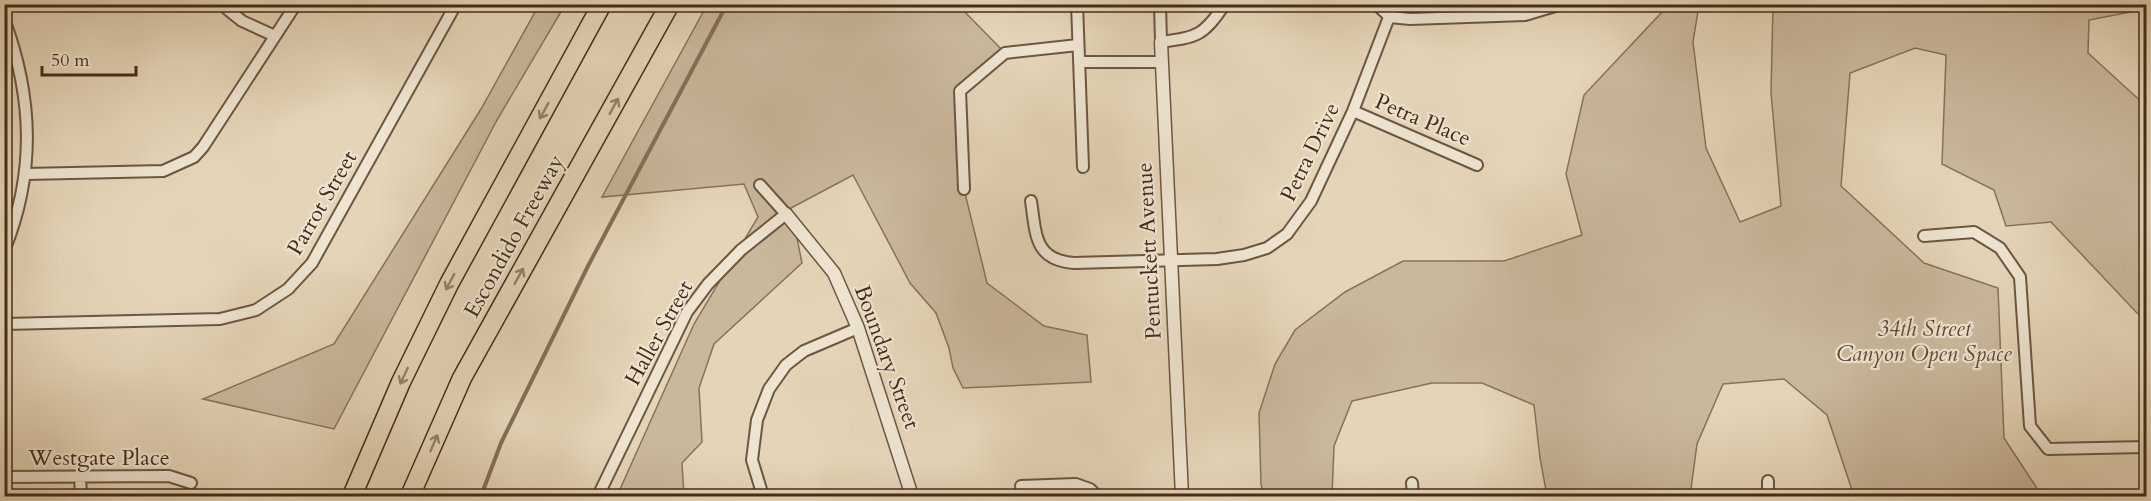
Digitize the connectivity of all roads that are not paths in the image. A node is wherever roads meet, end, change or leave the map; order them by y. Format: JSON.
{"nodes":[{"id":1,"x":221,"y":4,"type":"edge"},
{"id":2,"x":296,"y":4,"type":"edge"},
{"id":3,"x":456,"y":4,"type":"edge"},
{"id":4,"x":602,"y":4,"type":"edge"},
{"id":5,"x":670,"y":4,"type":"edge"},
{"id":6,"x":1077,"y":4,"type":"edge"},
{"id":7,"x":1160,"y":4,"type":"edge"},
{"id":8,"x":1225,"y":4,"type":"edge"},
{"id":9,"x":1376,"y":4,"type":"edge"},
{"id":10,"x":1394,"y":4,"type":"edge"},
{"id":11,"x":1555,"y":6,"type":"edge"},
{"id":12,"x":1390,"y":17,"type":"junction"},
{"id":13,"x":4,"y":19,"type":"edge"},
{"id":14,"x":275,"y":36,"type":"junction"},
{"id":15,"x":1161,"y":42,"type":"junction"},
{"id":16,"x":1078,"y":45,"type":"junction"},
{"id":17,"x":1079,"y":62,"type":"junction"},
{"id":18,"x":1162,"y":62,"type":"junction"},
{"id":19,"x":1353,"y":111,"type":"junction"},
{"id":20,"x":1477,"y":165,"type":"dead end"},
{"id":21,"x":1083,"y":167,"type":"dead end"},
{"id":22,"x":26,"y":174,"type":"junction"},
{"id":23,"x":760,"y":185,"type":"dead end"},
{"id":24,"x":964,"y":189,"type":"dead end"},
{"id":25,"x":1031,"y":201,"type":"dead end"},
{"id":26,"x":786,"y":214,"type":"junction"},
{"id":27,"x":1924,"y":236,"type":"dead end"},
{"id":28,"x":4,"y":250,"type":"edge"},
{"id":29,"x":1170,"y":260,"type":"junction"},
{"id":30,"x":4,"y":324,"type":"edge"},
{"id":31,"x":858,"y":328,"type":"junction"},
{"id":32,"x":2146,"y":447,"type":"edge"},
{"id":33,"x":80,"y":475,"type":"junction"},
{"id":34,"x":4,"y":477,"type":"edge"},
{"id":35,"x":1768,"y":481,"type":"dead end"},
{"id":36,"x":191,"y":483,"type":"dead end"},
{"id":37,"x":1412,"y":483,"type":"dead end"},
{"id":38,"x":1021,"y":486,"type":"dead end"},
{"id":39,"x":81,"y":496,"type":"edge"},
{"id":40,"x":352,"y":496,"type":"edge"},
{"id":41,"x":410,"y":496,"type":"edge"},
{"id":42,"x":598,"y":496,"type":"edge"},
{"id":43,"x":764,"y":496,"type":"edge"},
{"id":44,"x":912,"y":496,"type":"edge"},
{"id":45,"x":1097,"y":496,"type":"edge"},
{"id":46,"x":1182,"y":496,"type":"edge"},
{"id":47,"x":1413,"y":496,"type":"edge"},
{"id":48,"x":1768,"y":496,"type":"edge"}],
"edges":[{"from":1,"to":14,"type":"street"},
{"from":2,"to":14,"type":"street"},
{"from":3,"to":30,"type":"street","name":"Parrot Street"},
{"from":4,"to":40,"type":"highway","name":"Escondido Freeway","one_way":true},
{"from":41,"to":5,"type":"highway","name":"Escondido Freeway","one_way":true},
{"from":6,"to":16,"type":"street"},
{"from":7,"to":15,"type":"street","name":"Pentuckett Avenue"},
{"from":8,"to":15,"type":"street"},
{"from":9,"to":12,"type":"street"},
{"from":10,"to":12,"type":"street","name":"Petra Drive"},
{"from":11,"to":12,"type":"street"},
{"from":12,"to":19,"type":"street","name":"Petra Drive"},
{"from":13,"to":22,"type":"street"},
{"from":14,"to":22,"type":"street"},
{"from":15,"to":18,"type":"street","name":"Pentuckett Avenue"},
{"from":16,"to":17,"type":"street"},
{"from":16,"to":24,"type":"street"},
{"from":17,"to":18,"type":"street"},
{"from":17,"to":21,"type":"street"},
{"from":18,"to":29,"type":"street","name":"Pentuckett Avenue"},
{"from":19,"to":20,"type":"street","name":"Petra Place"},
{"from":19,"to":29,"type":"street","name":"Petra Drive"},
{"from":22,"to":28,"type":"street"},
{"from":23,"to":26,"type":"street","name":"Boundary Street"},
{"from":25,"to":29,"type":"street","name":"Petra Drive"},
{"from":26,"to":31,"type":"street","name":"Boundary Street"},
{"from":26,"to":42,"type":"street","name":"Haller Street"},
{"from":27,"to":32,"type":"street"},
{"from":29,"to":46,"type":"street","name":"Pentuckett Avenue"},
{"from":31,"to":43,"type":"street"},
{"from":31,"to":44,"type":"street","name":"Boundary Street"},
{"from":33,"to":34,"type":"street","name":"Westgate Place"},
{"from":33,"to":36,"type":"street","name":"Westgate Place"},
{"from":33,"to":39,"type":"street"},
{"from":35,"to":48,"type":"street"},
{"from":37,"to":47,"type":"street"},
{"from":38,"to":45,"type":"street"}]}
